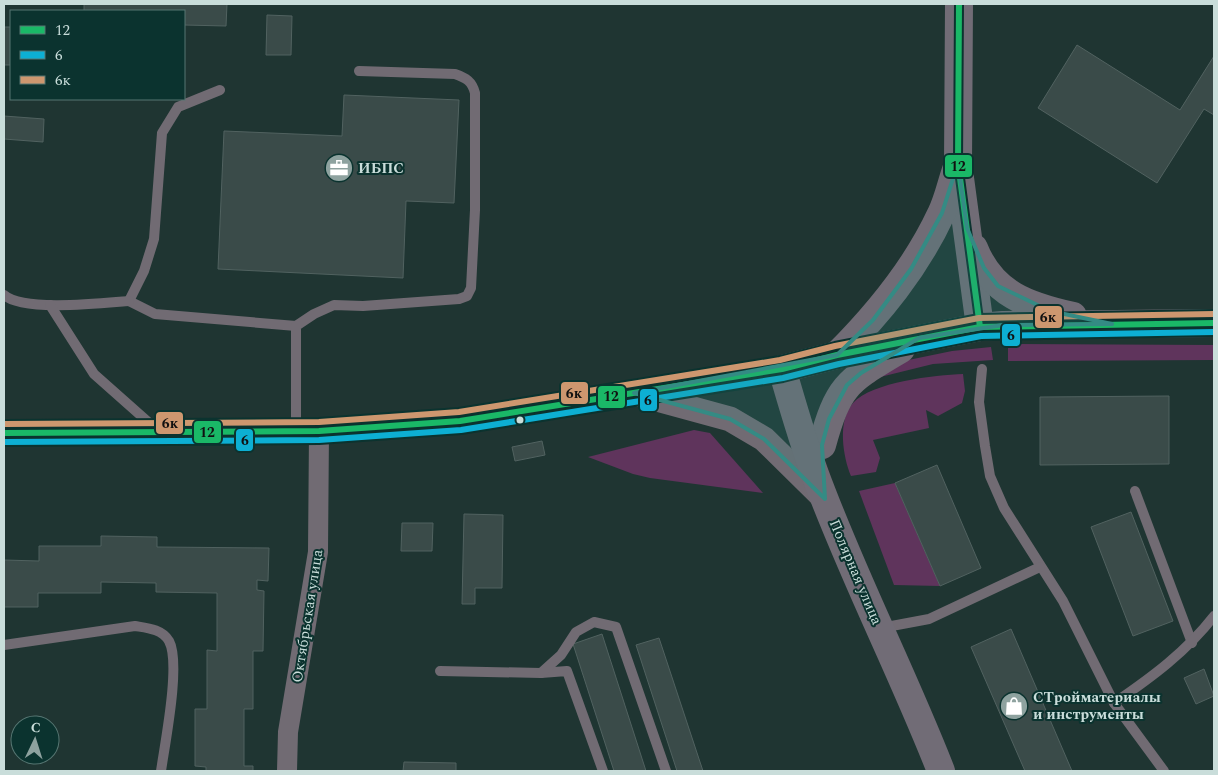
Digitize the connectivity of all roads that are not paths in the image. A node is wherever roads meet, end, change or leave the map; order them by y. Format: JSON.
{"nodes":[{"id":1,"x":959,"y":4,"type":"edge"},
{"id":2,"x":359,"y":72,"type":"dead end"},
{"id":3,"x":220,"y":90,"type":"dead end"},
{"id":4,"x":958,"y":163,"type":"junction"},
{"id":5,"x":966,"y":228,"type":"junction"},
{"id":6,"x":4,"y":295,"type":"edge"},
{"id":7,"x":129,"y":301,"type":"junction"},
{"id":8,"x":50,"y":305,"type":"junction"},
{"id":9,"x":1214,"y":323,"type":"edge"},
{"id":10,"x":1112,"y":324,"type":"junction"},
{"id":11,"x":296,"y":326,"type":"junction"},
{"id":12,"x":980,"y":327,"type":"junction"},
{"id":13,"x":919,"y":338,"type":"junction"},
{"id":14,"x":837,"y":355,"type":"junction"},
{"id":15,"x":782,"y":368,"type":"junction"},
{"id":16,"x":982,"y":370,"type":"dead end"},
{"id":17,"x":634,"y":393,"type":"junction"},
{"id":18,"x":158,"y":430,"type":"junction"},
{"id":19,"x":307,"y":431,"type":"junction"},
{"id":20,"x":4,"y":433,"type":"edge"},
{"id":21,"x":822,"y":445,"type":"junction"},
{"id":22,"x":1136,"y":491,"type":"dead end"},
{"id":23,"x":825,"y":498,"type":"junction"},
{"id":24,"x":1040,"y":568,"type":"junction"},
{"id":25,"x":1214,"y":616,"type":"edge"},
{"id":26,"x":879,"y":628,"type":"junction"},
{"id":27,"x":1192,"y":644,"type":"junction"},
{"id":28,"x":4,"y":645,"type":"edge"},
{"id":29,"x":440,"y":671,"type":"dead end"},
{"id":30,"x":541,"y":673,"type":"junction"},
{"id":31,"x":1114,"y":704,"type":"junction"},
{"id":32,"x":161,"y":771,"type":"edge"},
{"id":33,"x":287,"y":771,"type":"edge"},
{"id":34,"x":603,"y":771,"type":"edge"},
{"id":35,"x":666,"y":771,"type":"edge"},
{"id":36,"x":941,"y":771,"type":"edge"},
{"id":37,"x":1164,"y":771,"type":"edge"}],
"edges":[{"from":1,"to":4,"type":"main road"},
{"from":2,"to":11,"type":"lane"},
{"from":3,"to":7,"type":"lane"},
{"from":4,"to":5,"type":"main road"},
{"from":4,"to":14,"type":"main road"},
{"from":5,"to":10,"type":"main road"},
{"from":5,"to":12,"type":"main road"},
{"from":6,"to":8,"type":"lane"},
{"from":7,"to":8,"type":"lane"},
{"from":7,"to":11,"type":"lane"},
{"from":8,"to":18,"type":"lane"},
{"from":9,"to":10,"type":"main road"},
{"from":10,"to":12,"type":"main road"},
{"from":11,"to":19,"type":"lane"},
{"from":12,"to":13,"type":"main road"},
{"from":13,"to":14,"type":"main road"},
{"from":13,"to":21,"type":"main road"},
{"from":14,"to":15,"type":"main road"},
{"from":14,"to":21,"type":"main road"},
{"from":15,"to":17,"type":"street"},
{"from":15,"to":23,"type":"main road","name":"Полярная улица"},
{"from":16,"to":24,"type":"lane"},
{"from":17,"to":19,"type":"street"},
{"from":17,"to":23,"type":"street"},
{"from":18,"to":19,"type":"street"},
{"from":18,"to":20,"type":"street"},
{"from":19,"to":33,"type":"street","name":"Октябрьская улица"},
{"from":21,"to":23,"type":"main road"},
{"from":22,"to":27,"type":"lane"},
{"from":23,"to":26,"type":"main road","name":"Полярная улица"},
{"from":24,"to":26,"type":"lane"},
{"from":24,"to":31,"type":"lane"},
{"from":25,"to":27,"type":"lane"},
{"from":26,"to":36,"type":"main road","name":"Полярная улица"},
{"from":27,"to":31,"type":"lane"},
{"from":28,"to":32,"type":"lane"},
{"from":29,"to":30,"type":"lane"},
{"from":30,"to":34,"type":"lane"},
{"from":30,"to":35,"type":"lane"},
{"from":31,"to":37,"type":"lane"}]}
